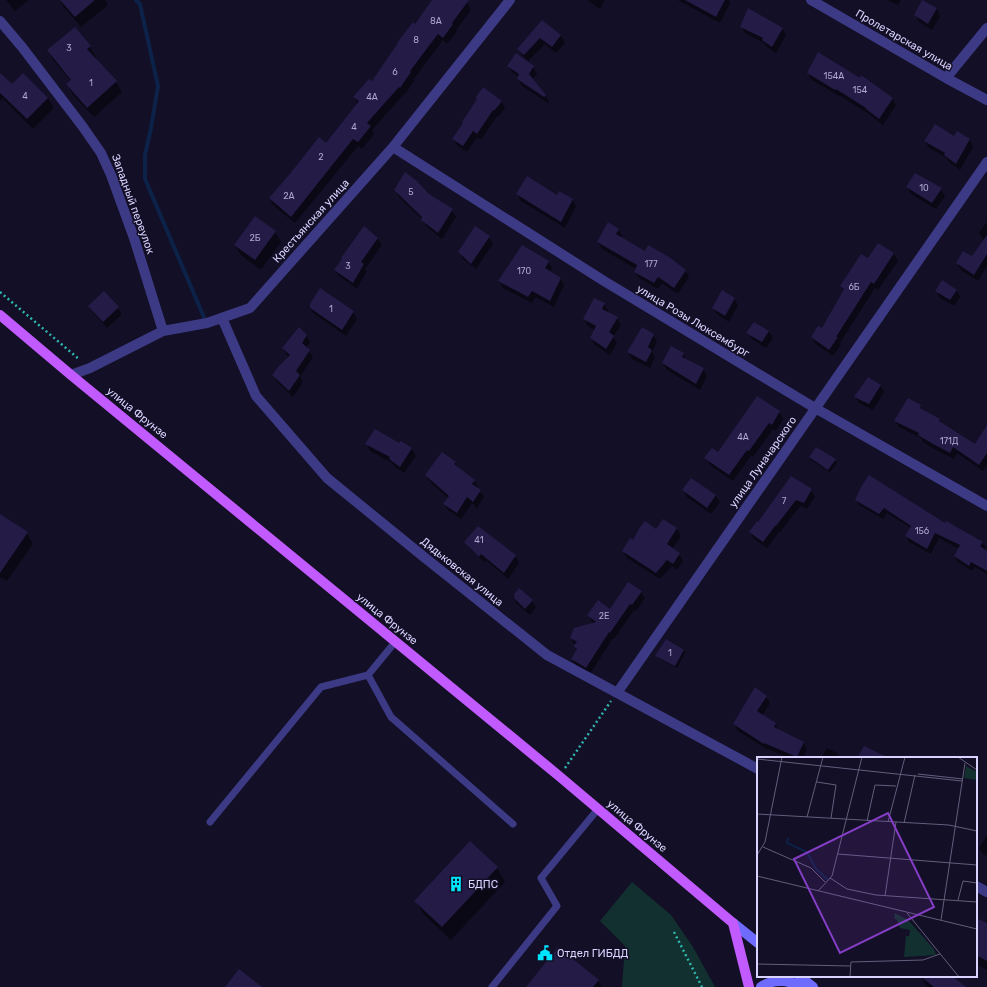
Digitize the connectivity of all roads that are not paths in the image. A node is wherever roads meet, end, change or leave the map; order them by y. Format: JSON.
{"nodes":[{"id":1,"x":510,"y":0,"type":"edge"},
{"id":2,"x":811,"y":0,"type":"edge"},
{"id":3,"x":0,"y":21,"type":"edge"},
{"id":4,"x":987,"y":28,"type":"edge"},
{"id":5,"x":946,"y":78,"type":"junction"},
{"id":6,"x":987,"y":100,"type":"edge"},
{"id":7,"x":393,"y":147,"type":"junction"},
{"id":8,"x":987,"y":162,"type":"edge"},
{"id":9,"x":0,"y":315,"type":"edge"},
{"id":10,"x":222,"y":318,"type":"junction"},
{"id":11,"x":164,"y":331,"type":"junction"},
{"id":12,"x":71,"y":375,"type":"junction"},
{"id":13,"x":815,"y":408,"type":"junction"},
{"id":14,"x":987,"y":506,"type":"edge"},
{"id":15,"x":396,"y":641,"type":"junction"},
{"id":16,"x":368,"y":675,"type":"junction"},
{"id":17,"x":617,"y":693,"type":"junction"},
{"id":18,"x":757,"y":768,"type":"edge"},
{"id":19,"x":598,"y":809,"type":"junction"},
{"id":20,"x":210,"y":822,"type":"dead end"},
{"id":21,"x":513,"y":824,"type":"dead end"},
{"id":22,"x":977,"y":887,"type":"edge"},
{"id":23,"x":987,"y":892,"type":"edge"},
{"id":24,"x":733,"y":923,"type":"junction"},
{"id":25,"x":757,"y":942,"type":"edge"},
{"id":26,"x":800,"y":977,"type":"edge"},
{"id":27,"x":492,"y":987,"type":"edge"},
{"id":28,"x":749,"y":987,"type":"edge"},
{"id":29,"x":761,"y":987,"type":"edge"},
{"id":30,"x":804,"y":987,"type":"edge"},
{"id":31,"x":813,"y":987,"type":"edge"}],
"edges":[{"from":1,"to":7,"type":"street","name":"Крестьянская улица"},
{"from":2,"to":5,"type":"street","name":"Пролетарская улица"},
{"from":3,"to":11,"type":"street","name":"Западный переулок"},
{"from":4,"to":5,"type":"street"},
{"from":5,"to":6,"type":"street","name":"Пролетарская улица"},
{"from":7,"to":10,"type":"street","name":"Крестьянская улица"},
{"from":7,"to":13,"type":"street","name":"улица Розы Люксембург"},
{"from":8,"to":13,"type":"street","name":"улица Луначарского"},
{"from":9,"to":12,"type":"main road","name":"улица Фрунзе"},
{"from":10,"to":11,"type":"street","name":"Крестьянская улица"},
{"from":10,"to":17,"type":"street","name":"Дядьковская улица"},
{"from":11,"to":12,"type":"street","name":"Крестьянская улица"},
{"from":12,"to":15,"type":"main road","name":"улица Фрунзе"},
{"from":13,"to":14,"type":"street","name":"улица Розы Люксембург"},
{"from":13,"to":17,"type":"street","name":"улица Луначарского"},
{"from":15,"to":16,"type":"lane"},
{"from":15,"to":19,"type":"main road","name":"улица Фрунзе"},
{"from":16,"to":20,"type":"lane"},
{"from":16,"to":21,"type":"lane"},
{"from":17,"to":18,"type":"street","name":"Дядьковская улица"},
{"from":19,"to":24,"type":"main road","name":"улица Фрунзе"},
{"from":19,"to":27,"type":"lane"},
{"from":22,"to":23,"type":"street"},
{"from":24,"to":25,"type":"main road","name":"улица Фрунзе"},
{"from":24,"to":28,"type":"main road"},
{"from":26,"to":31,"type":"main road"},
{"from":29,"to":30,"type":"main road"}]}
